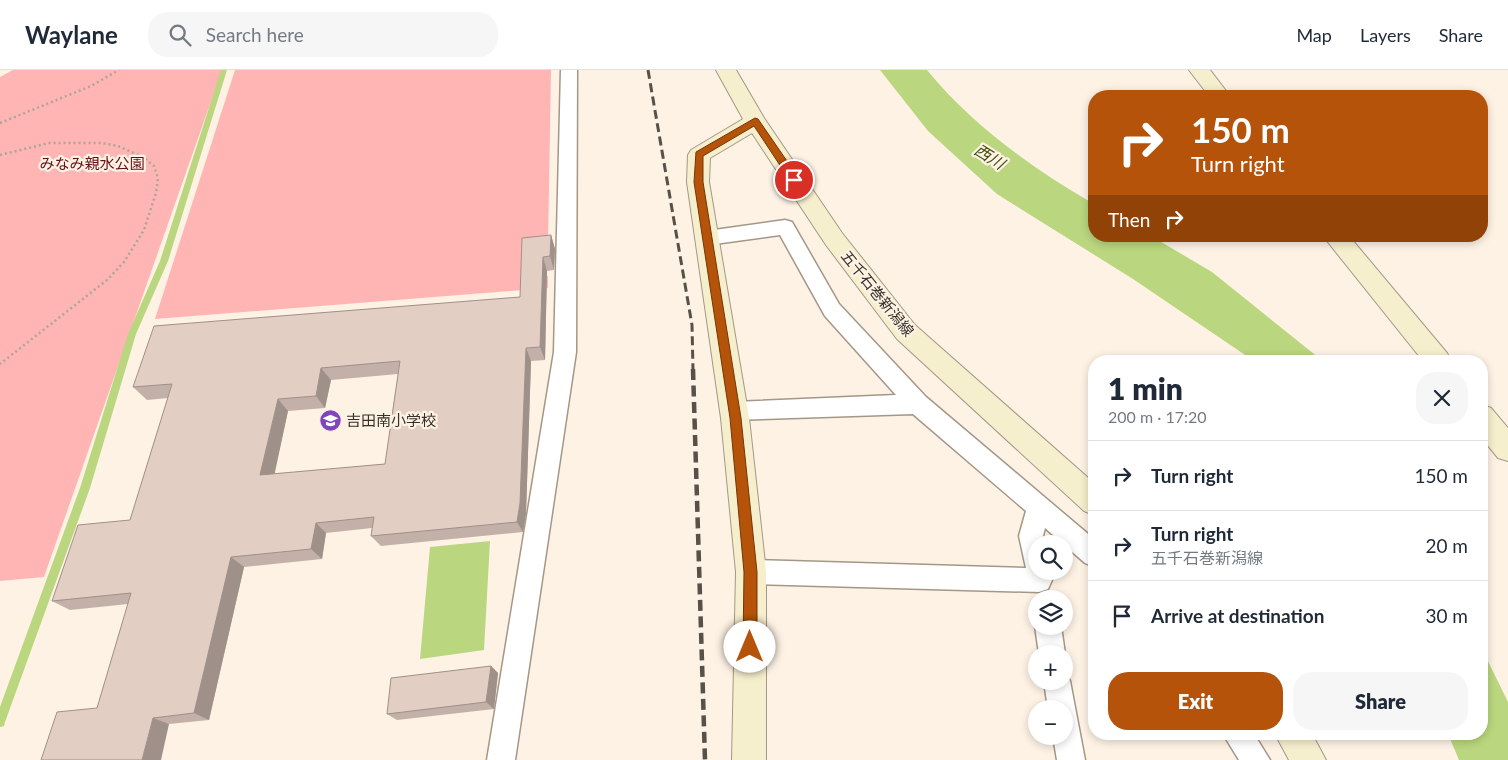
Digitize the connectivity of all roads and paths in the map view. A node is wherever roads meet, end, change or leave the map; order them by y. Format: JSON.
{"nodes":[{"id":1,"x":119,"y":70,"type":"edge"},
{"id":2,"x":569,"y":70,"type":"edge"},
{"id":3,"x":726,"y":70,"type":"edge"},
{"id":4,"x":1199,"y":70,"type":"edge"},
{"id":5,"x":1215,"y":90,"type":"edge"},
{"id":6,"x":755,"y":121,"type":"junction"},
{"id":7,"x":0,"y":123,"type":"edge"},
{"id":8,"x":0,"y":155,"type":"edge"},
{"id":9,"x":707,"y":238,"type":"junction"},
{"id":10,"x":1340,"y":242,"type":"edge"},
{"id":11,"x":1433,"y":355,"type":"edge"},
{"id":12,"x":0,"y":364,"type":"edge"},
{"id":13,"x":918,"y":404,"type":"junction"},
{"id":14,"x":734,"y":411,"type":"junction"},
{"id":15,"x":1488,"y":425,"type":"edge"},
{"id":16,"x":1508,"y":449,"type":"edge"},
{"id":17,"x":1088,"y":497,"type":"edge"},
{"id":18,"x":1039,"y":507,"type":"junction"},
{"id":19,"x":1031,"y":535,"type":"edge"},
{"id":20,"x":1088,"y":550,"type":"edge"},
{"id":21,"x":751,"y":572,"type":"junction"},
{"id":22,"x":1028,"y":578,"type":"edge"},
{"id":23,"x":1241,"y":740,"type":"edge"},
{"id":24,"x":1296,"y":740,"type":"edge"},
{"id":25,"x":1068,"y":745,"type":"edge"},
{"id":26,"x":502,"y":760,"type":"edge"},
{"id":27,"x":749,"y":760,"type":"edge"},
{"id":28,"x":1071,"y":760,"type":"edge"},
{"id":29,"x":1256,"y":760,"type":"edge"},
{"id":30,"x":1309,"y":760,"type":"edge"}],
"edges":[{"from":1,"to":7,"type":"path"},
{"from":2,"to":26,"type":"street"},
{"from":3,"to":6,"type":"street","name":"五千石巻新潟線"},
{"from":4,"to":5,"type":"street"},
{"from":6,"to":9,"type":"street"},
{"from":6,"to":17,"type":"street","name":"五千石巻新潟線"},
{"from":8,"to":12,"type":"path"},
{"from":9,"to":13,"type":"street"},
{"from":9,"to":14,"type":"street"},
{"from":10,"to":11,"type":"street"},
{"from":13,"to":14,"type":"street"},
{"from":13,"to":18,"type":"street"},
{"from":14,"to":21,"type":"street"},
{"from":15,"to":16,"type":"street"},
{"from":18,"to":19,"type":"street"},
{"from":18,"to":20,"type":"street"},
{"from":21,"to":22,"type":"street"},
{"from":21,"to":27,"type":"street"},
{"from":23,"to":29,"type":"street"},
{"from":24,"to":30,"type":"street"},
{"from":25,"to":28,"type":"street"}]}
